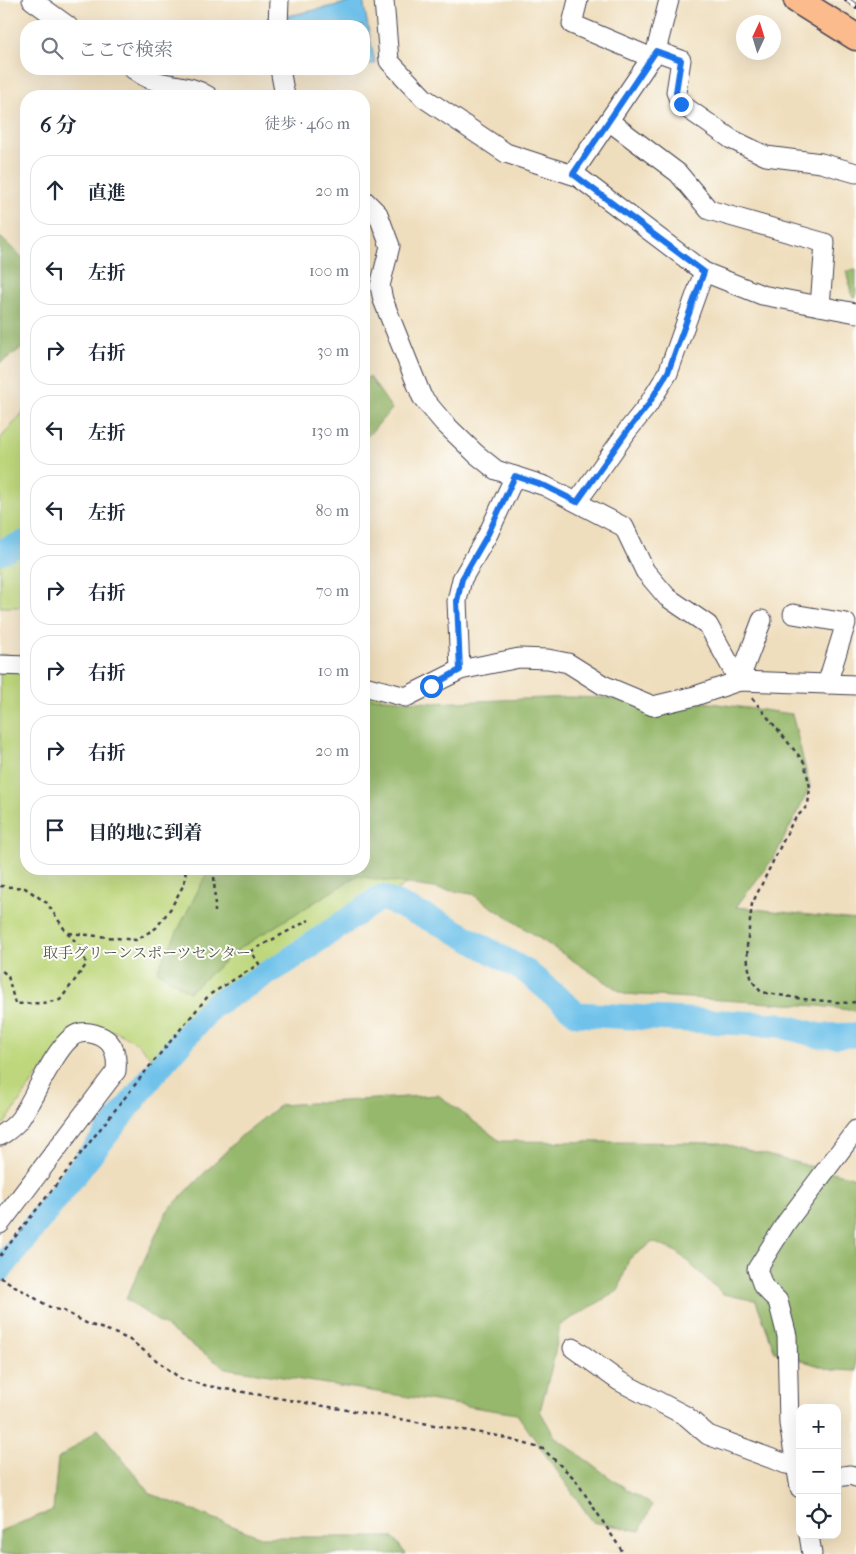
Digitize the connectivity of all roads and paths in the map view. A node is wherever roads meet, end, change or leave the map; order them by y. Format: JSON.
{"nodes":[{"id":1,"x":32,"y":0,"type":"edge"},
{"id":2,"x":279,"y":0,"type":"edge"},
{"id":3,"x":384,"y":0,"type":"edge"},
{"id":4,"x":668,"y":0,"type":"edge"},
{"id":5,"x":797,"y":0,"type":"edge"},
{"id":6,"x":576,"y":1,"type":"edge"},
{"id":7,"x":60,"y":20,"type":"edge"},
{"id":8,"x":278,"y":20,"type":"edge"},
{"id":9,"x":856,"y":37,"type":"edge"},
{"id":10,"x":654,"y":54,"type":"junction"},
{"id":11,"x":143,"y":75,"type":"edge"},
{"id":12,"x":281,"y":75,"type":"edge"},
{"id":13,"x":198,"y":90,"type":"edge"},
{"id":14,"x":284,"y":90,"type":"edge"},
{"id":15,"x":609,"y":121,"type":"junction"},
{"id":16,"x":856,"y":173,"type":"edge"},
{"id":17,"x":576,"y":176,"type":"junction"},
{"id":18,"x":370,"y":206,"type":"edge"},
{"id":19,"x":704,"y":272,"type":"junction"},
{"id":20,"x":820,"y":306,"type":"junction"},
{"id":21,"x":856,"y":313,"type":"edge"},
{"id":22,"x":515,"y":476,"type":"junction"},
{"id":23,"x":577,"y":502,"type":"junction"},
{"id":24,"x":793,"y":614,"type":"dead end"},
{"id":25,"x":762,"y":620,"type":"dead end"},
{"id":26,"x":0,"y":665,"type":"edge"},
{"id":27,"x":20,"y":666,"type":"edge"},
{"id":28,"x":460,"y":670,"type":"junction"},
{"id":29,"x":739,"y":681,"type":"junction"},
{"id":30,"x":827,"y":684,"type":"junction"},
{"id":31,"x":856,"y":685,"type":"edge"},
{"id":32,"x":370,"y":688,"type":"edge"},
{"id":33,"x":185,"y":875,"type":"edge"},
{"id":34,"x":214,"y":875,"type":"edge"},
{"id":35,"x":0,"y":886,"type":"edge"},
{"id":36,"x":215,"y":912,"type":"dead end"},
{"id":37,"x":309,"y":920,"type":"dead end"},
{"id":38,"x":67,"y":933,"type":"junction"},
{"id":39,"x":0,"y":969,"type":"edge"},
{"id":40,"x":856,"y":1002,"type":"edge"},
{"id":41,"x":856,"y":1130,"type":"edge"},
{"id":42,"x":0,"y":1136,"type":"edge"},
{"id":43,"x":0,"y":1224,"type":"edge"},
{"id":44,"x":0,"y":1256,"type":"edge"},
{"id":45,"x":0,"y":1277,"type":"edge"},
{"id":46,"x":573,"y":1348,"type":"dead end"},
{"id":47,"x":795,"y":1465,"type":"junction"},
{"id":48,"x":796,"y":1470,"type":"edge"},
{"id":49,"x":841,"y":1476,"type":"edge"},
{"id":50,"x":856,"y":1477,"type":"edge"},
{"id":51,"x":810,"y":1539,"type":"edge"},
{"id":52,"x":624,"y":1554,"type":"edge"},
{"id":53,"x":812,"y":1554,"type":"edge"}],
"edges":[{"from":1,"to":7,"type":"street"},
{"from":2,"to":8,"type":"street"},
{"from":3,"to":17,"type":"street"},
{"from":4,"to":10,"type":"street"},
{"from":5,"to":9,"type":"highway"},
{"from":6,"to":10,"type":"street"},
{"from":10,"to":15,"type":"street"},
{"from":10,"to":16,"type":"street"},
{"from":11,"to":13,"type":"street"},
{"from":12,"to":14,"type":"street"},
{"from":15,"to":17,"type":"street"},
{"from":15,"to":20,"type":"street"},
{"from":17,"to":19,"type":"street"},
{"from":18,"to":22,"type":"street"},
{"from":19,"to":20,"type":"street"},
{"from":19,"to":23,"type":"street"},
{"from":20,"to":21,"type":"street"},
{"from":22,"to":23,"type":"street"},
{"from":22,"to":28,"type":"street"},
{"from":23,"to":29,"type":"street"},
{"from":24,"to":30,"type":"street"},
{"from":25,"to":29,"type":"street"},
{"from":26,"to":27,"type":"street"},
{"from":28,"to":29,"type":"street"},
{"from":28,"to":32,"type":"street"},
{"from":29,"to":30,"type":"street"},
{"from":29,"to":40,"type":"path"},
{"from":30,"to":31,"type":"street"},
{"from":33,"to":38,"type":"path"},
{"from":34,"to":36,"type":"path"},
{"from":35,"to":38,"type":"path"},
{"from":37,"to":44,"type":"path"},
{"from":38,"to":39,"type":"path"},
{"from":41,"to":47,"type":"street"},
{"from":42,"to":43,"type":"street"},
{"from":45,"to":52,"type":"path"},
{"from":46,"to":47,"type":"street"},
{"from":47,"to":48,"type":"street"},
{"from":49,"to":50,"type":"street"},
{"from":51,"to":53,"type":"street"}]}
